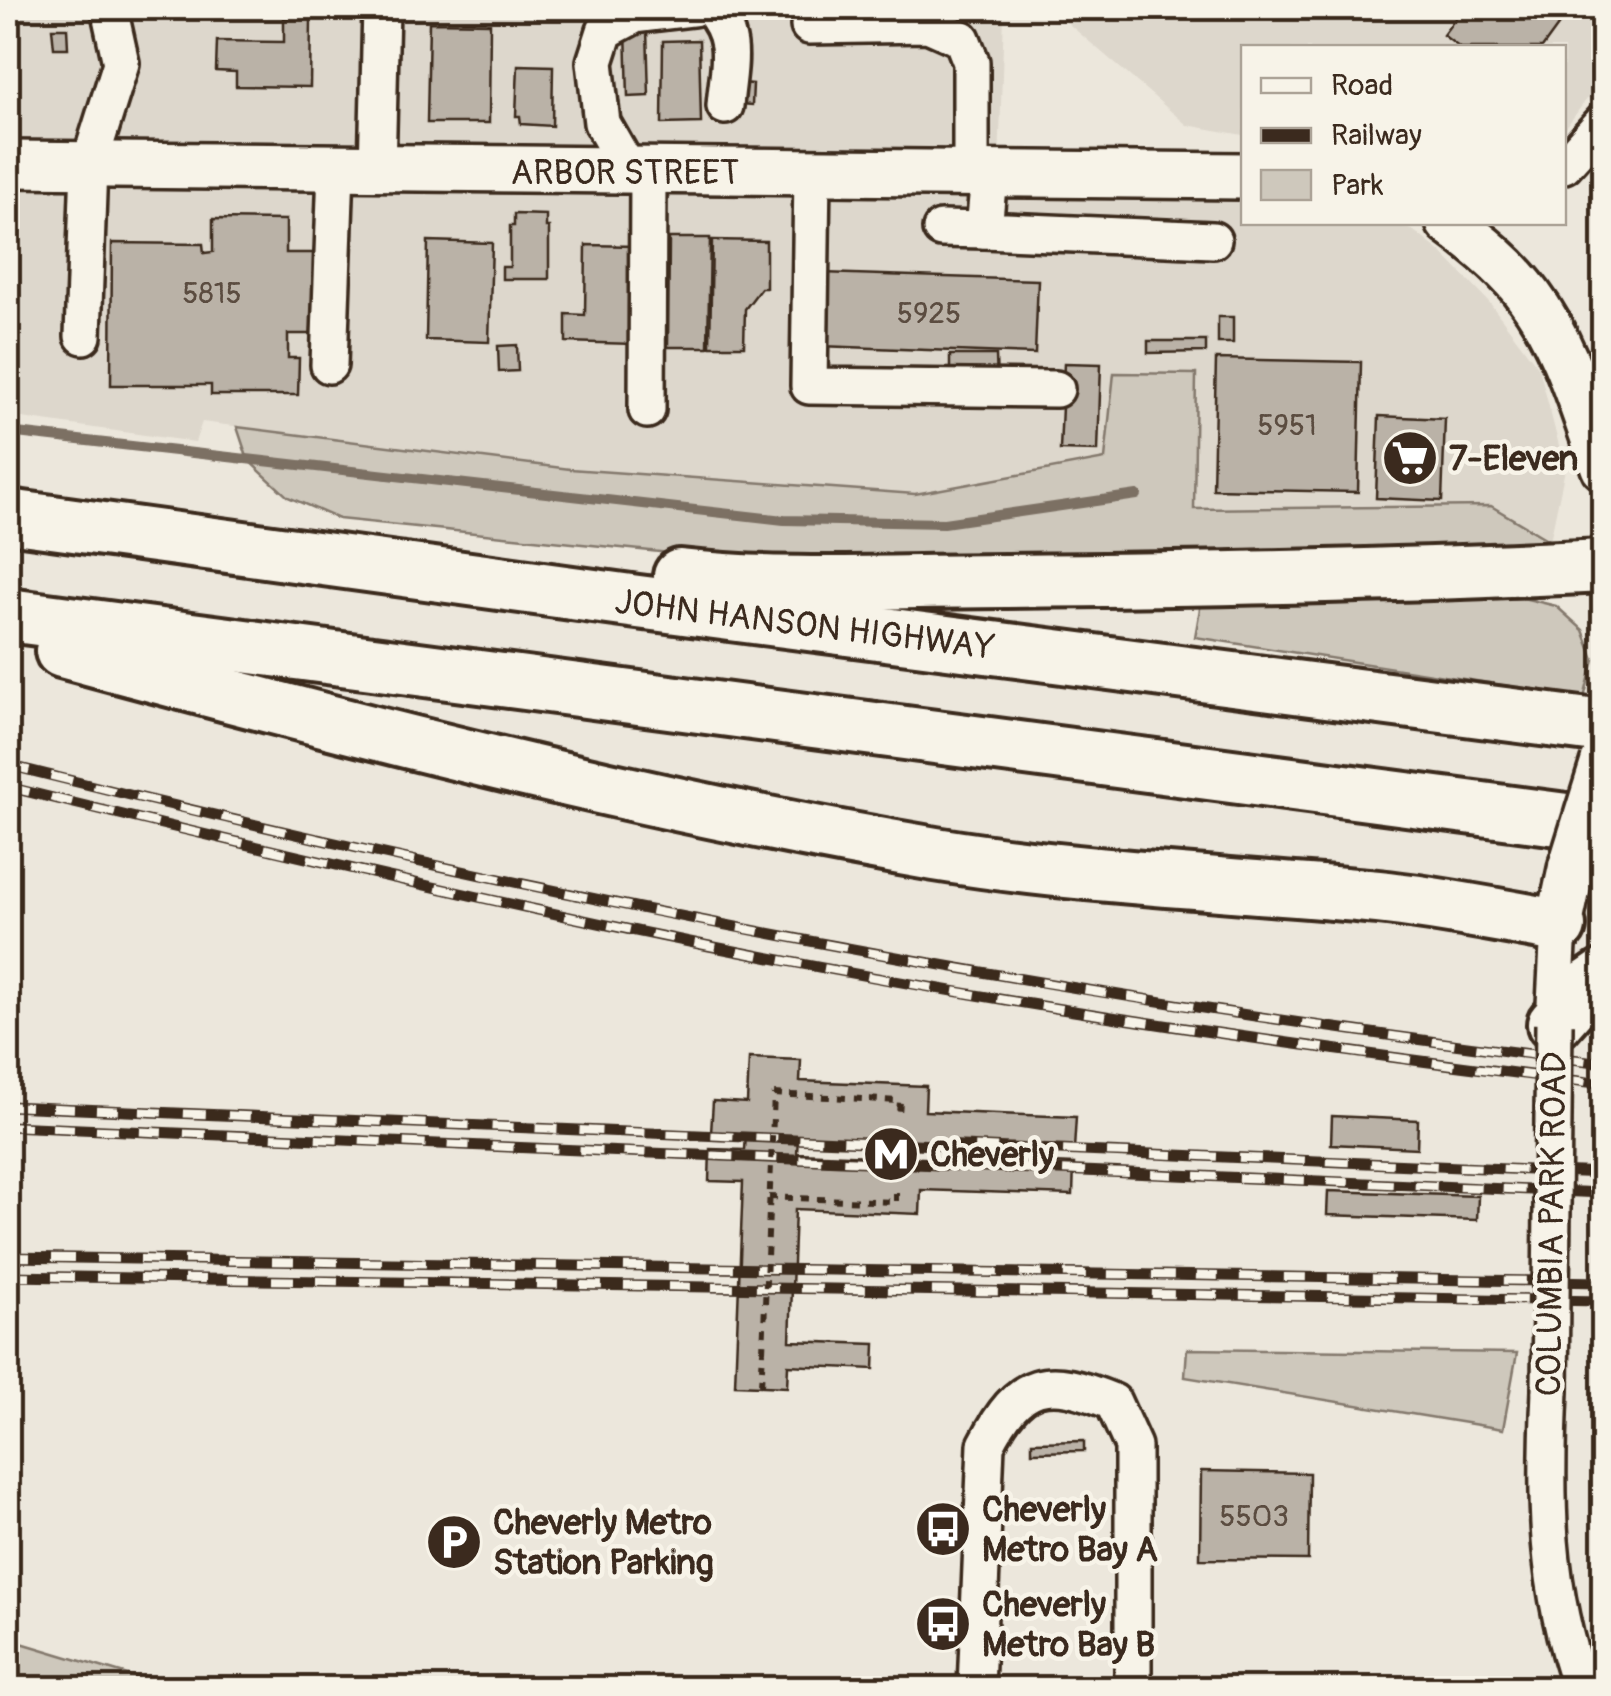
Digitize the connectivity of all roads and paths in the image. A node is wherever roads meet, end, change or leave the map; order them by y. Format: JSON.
{"nodes":[{"id":1,"x":109,"y":8,"type":"edge"},
{"id":2,"x":381,"y":8,"type":"edge"},
{"id":3,"x":694,"y":8,"type":"edge"},
{"id":4,"x":711,"y":8,"type":"edge"},
{"id":5,"x":809,"y":26,"type":"dead end"},
{"id":6,"x":725,"y":106,"type":"dead end"},
{"id":7,"x":1604,"y":121,"type":"edge"},
{"id":8,"x":8,"y":164,"type":"edge"},
{"id":9,"x":1566,"y":164,"type":"edge"},
{"id":10,"x":90,"y":166,"type":"junction"},
{"id":11,"x":357,"y":170,"type":"junction"},
{"id":12,"x":639,"y":172,"type":"junction"},
{"id":13,"x":812,"y":174,"type":"junction"},
{"id":14,"x":980,"y":175,"type":"junction"},
{"id":15,"x":1241,"y":176,"type":"edge"},
{"id":16,"x":941,"y":228,"type":"dead end"},
{"id":17,"x":1476,"y":229,"type":"edge"},
{"id":18,"x":984,"y":230,"type":"junction"},
{"id":19,"x":1213,"y":240,"type":"dead end"},
{"id":20,"x":83,"y":336,"type":"dead end"},
{"id":21,"x":329,"y":365,"type":"dead end"},
{"id":22,"x":1056,"y":390,"type":"dead end"},
{"id":23,"x":647,"y":410,"type":"dead end"},
{"id":24,"x":1604,"y":467,"type":"edge"},
{"id":25,"x":8,"y":516,"type":"edge"},
{"id":26,"x":1604,"y":566,"type":"edge"},
{"id":27,"x":395,"y":570,"type":"junction"},
{"id":28,"x":8,"y":615,"type":"edge"},
{"id":29,"x":8,"y":636,"type":"edge"},
{"id":30,"x":1604,"y":727,"type":"edge"},
{"id":31,"x":1604,"y":762,"type":"edge"},
{"id":32,"x":1604,"y":825,"type":"edge"},
{"id":33,"x":1559,"y":926,"type":"junction"},
{"id":34,"x":1604,"y":976,"type":"edge"},
{"id":35,"x":1554,"y":1024,"type":"junction"},
{"id":36,"x":899,"y":1114,"type":"dead end"},
{"id":37,"x":896,"y":1192,"type":"dead end"},
{"id":38,"x":770,"y":1196,"type":"junction"},
{"id":39,"x":760,"y":1385,"type":"dead end"},
{"id":40,"x":1558,"y":1616,"type":"junction"},
{"id":41,"x":976,"y":1688,"type":"edge"},
{"id":42,"x":1133,"y":1688,"type":"edge"},
{"id":43,"x":1561,"y":1688,"type":"edge"},
{"id":44,"x":1581,"y":1688,"type":"edge"}],
"edges":[{"from":1,"to":10,"type":"street"},
{"from":2,"to":11,"type":"street"},
{"from":3,"to":12,"type":"street"},
{"from":4,"to":6,"type":"street"},
{"from":5,"to":14,"type":"street"},
{"from":7,"to":9,"type":"street"},
{"from":8,"to":10,"type":"main road","name":"ARBOR STREET"},
{"from":10,"to":11,"type":"main road","name":"ARBOR STREET"},
{"from":10,"to":20,"type":"street"},
{"from":11,"to":12,"type":"main road","name":"ARBOR STREET"},
{"from":11,"to":21,"type":"street"},
{"from":12,"to":13,"type":"main road","name":"ARBOR STREET"},
{"from":12,"to":23,"type":"street"},
{"from":13,"to":14,"type":"main road","name":"ARBOR STREET"},
{"from":13,"to":22,"type":"street"},
{"from":14,"to":15,"type":"main road","name":"ARBOR STREET"},
{"from":14,"to":18,"type":"street"},
{"from":16,"to":18,"type":"street"},
{"from":17,"to":24,"type":"main road"},
{"from":18,"to":19,"type":"street"},
{"from":25,"to":27,"type":"highway","name":"JOHN HANSON HIGHWAY"},
{"from":26,"to":27,"type":"highway"},
{"from":27,"to":30,"type":"highway","name":"JOHN HANSON HIGHWAY"},
{"from":28,"to":32,"type":"highway"},
{"from":29,"to":33,"type":"highway"},
{"from":31,"to":33,"type":"main road","name":"COLUMBIA PARK ROAD","bridge":true},
{"from":33,"to":35,"type":"street","name":"COLUMBIA PARK ROAD"},
{"from":34,"to":35,"type":"highway"},
{"from":35,"to":40,"type":"street","name":"COLUMBIA PARK ROAD","bridge":true},
{"from":36,"to":38,"type":"path","bridge":true},
{"from":37,"to":38,"type":"path"},
{"from":38,"to":39,"type":"path","bridge":true},
{"from":40,"to":43,"type":"street"},
{"from":40,"to":44,"type":"street","name":"COLUMBIA PARK ROAD"},
{"from":41,"to":42,"type":"street"}]}
